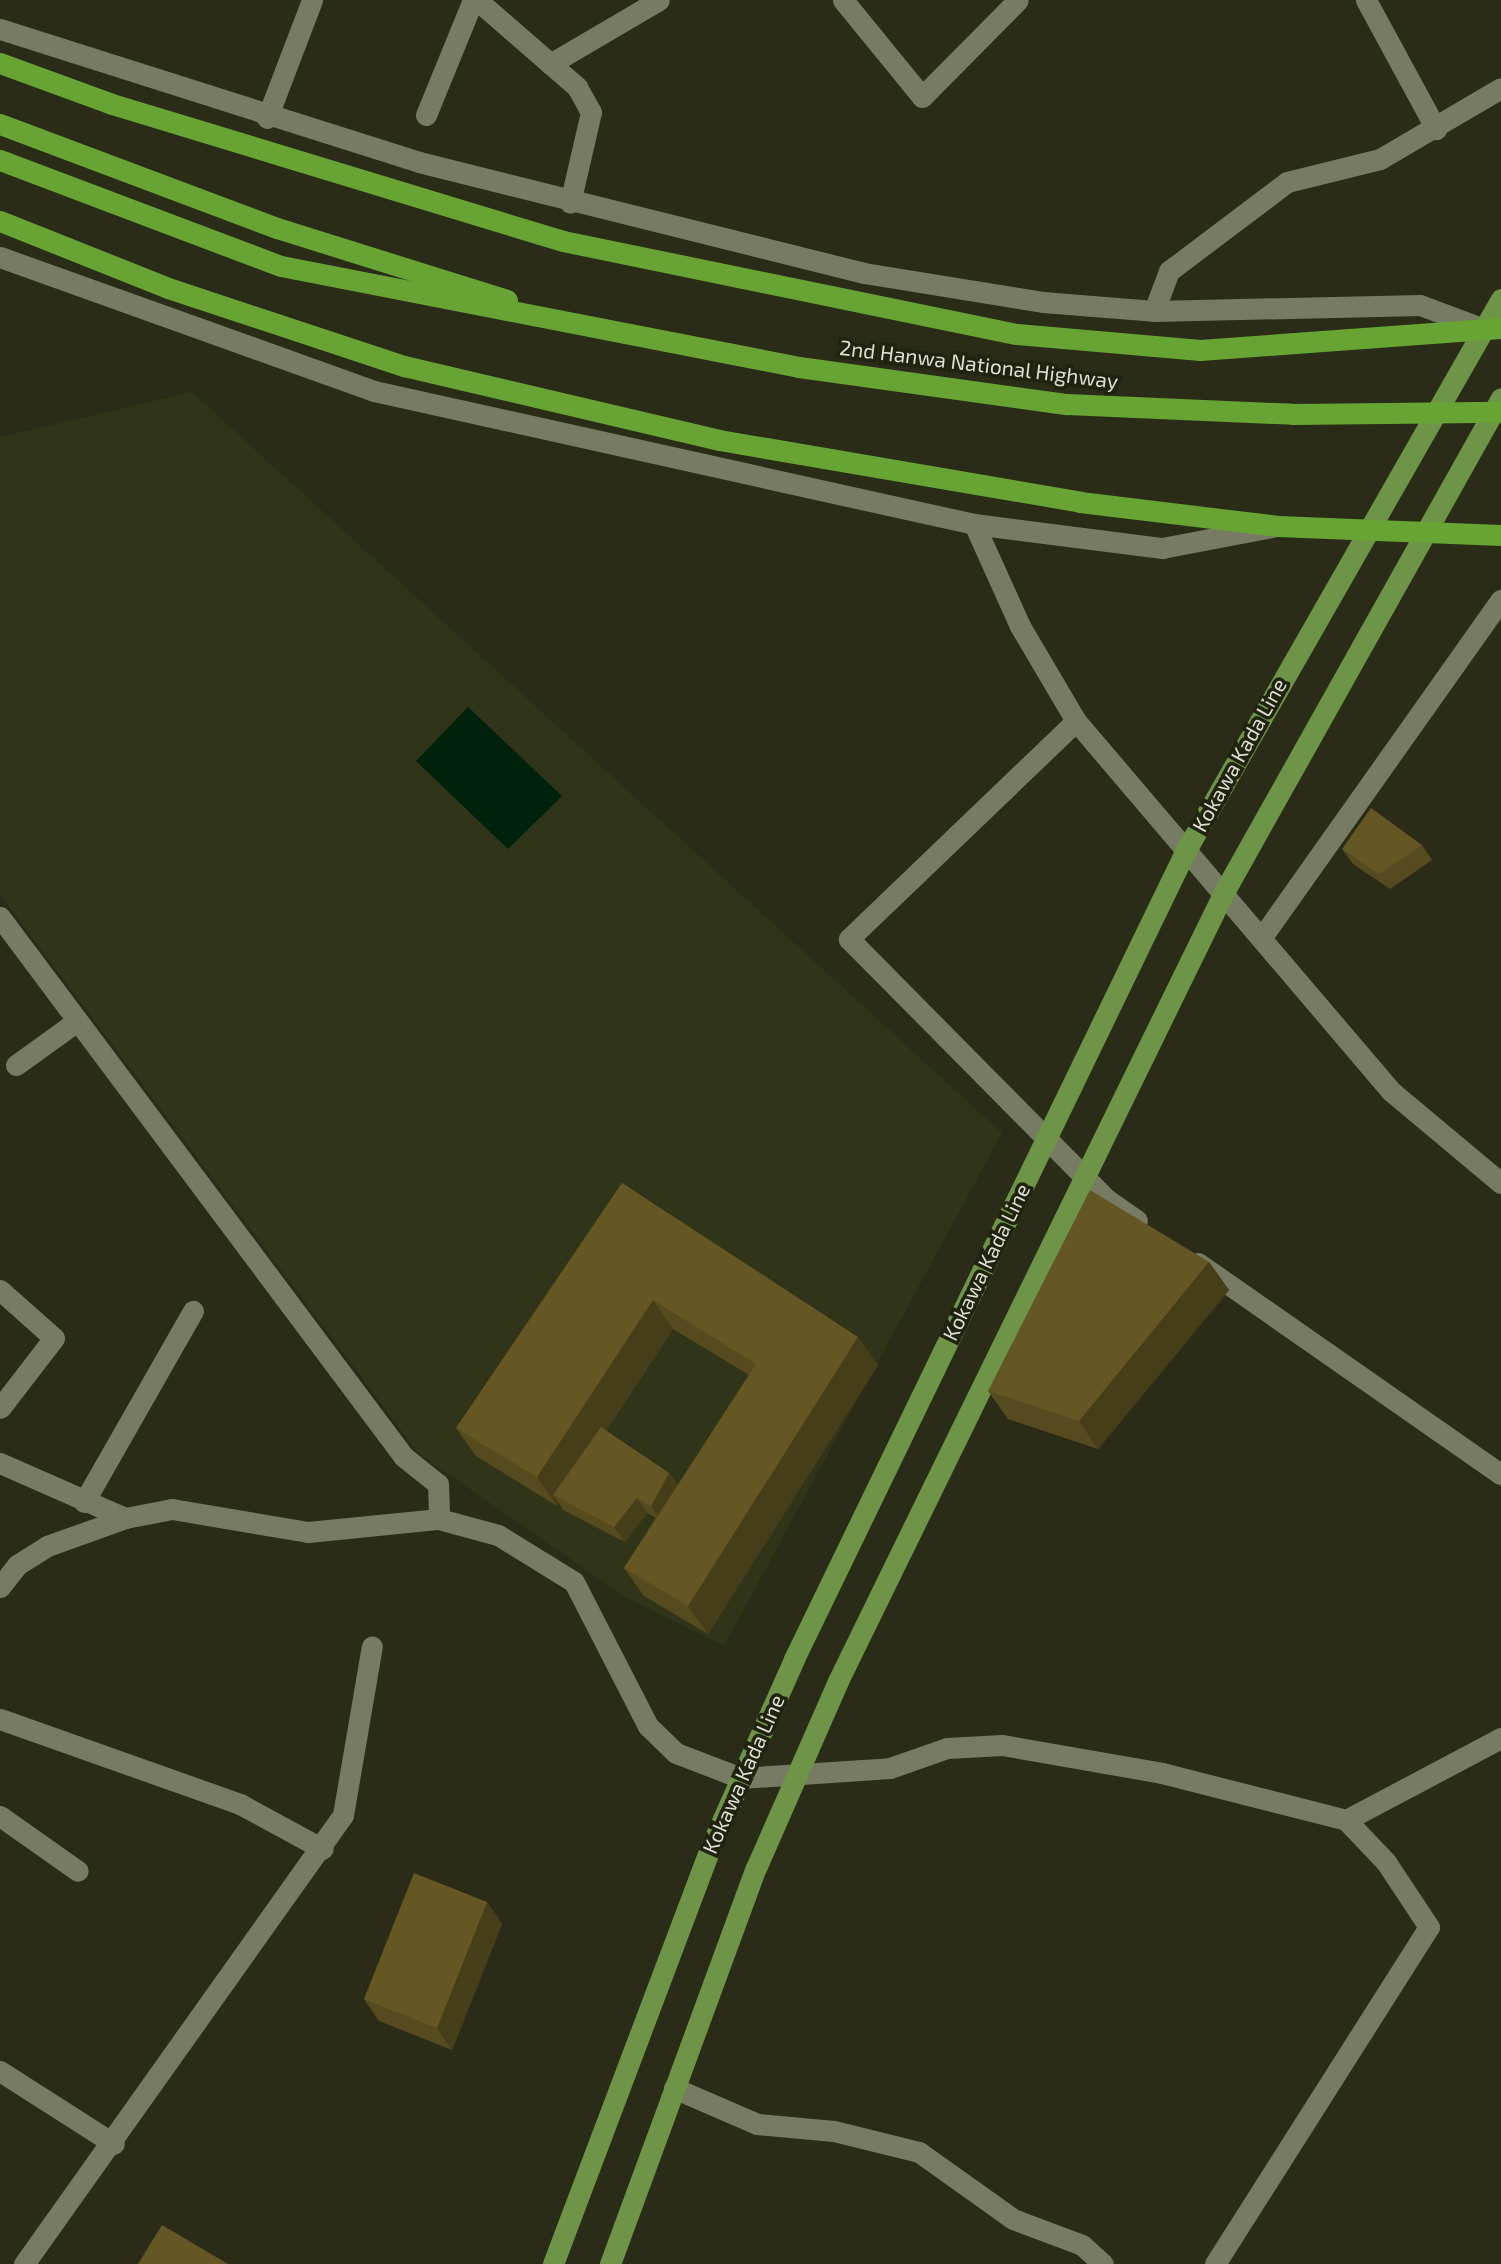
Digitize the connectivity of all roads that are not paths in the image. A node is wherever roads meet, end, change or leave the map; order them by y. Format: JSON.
{"nodes":[{"id":1,"x":312,"y":0,"type":"edge"},
{"id":2,"x":475,"y":0,"type":"edge"},
{"id":3,"x":659,"y":0,"type":"edge"},
{"id":4,"x":844,"y":0,"type":"edge"},
{"id":5,"x":1018,"y":0,"type":"edge"},
{"id":6,"x":1366,"y":0,"type":"edge"},
{"id":7,"x":0,"y":29,"type":"edge"},
{"id":8,"x":0,"y":63,"type":"edge"},
{"id":9,"x":550,"y":64,"type":"junction"},
{"id":10,"x":1501,"y":88,"type":"edge"},
{"id":11,"x":426,"y":115,"type":"dead end"},
{"id":12,"x":267,"y":118,"type":"junction"},
{"id":13,"x":0,"y":124,"type":"edge"},
{"id":14,"x":1436,"y":129,"type":"junction"},
{"id":15,"x":0,"y":160,"type":"edge"},
{"id":16,"x":570,"y":203,"type":"junction"},
{"id":17,"x":0,"y":221,"type":"edge"},
{"id":18,"x":0,"y":257,"type":"edge"},
{"id":19,"x":1501,"y":299,"type":"edge"},
{"id":20,"x":1154,"y":311,"type":"junction"},
{"id":21,"x":1492,"y":329,"type":"edge"},
{"id":22,"x":623,"y":336,"type":"junction"},
{"id":23,"x":1501,"y":398,"type":"edge"},
{"id":24,"x":1501,"y":412,"type":"edge"},
{"id":25,"x":974,"y":524,"type":"junction"},
{"id":26,"x":1279,"y":526,"type":"junction"},
{"id":27,"x":1363,"y":532,"type":"junction"},
{"id":28,"x":1501,"y":535,"type":"edge"},
{"id":29,"x":1420,"y":537,"type":"junction"},
{"id":30,"x":1501,"y":600,"type":"edge"},
{"id":31,"x":1076,"y":721,"type":"junction"},
{"id":32,"x":1185,"y":852,"type":"junction"},
{"id":33,"x":1224,"y":892,"type":"junction"},
{"id":34,"x":0,"y":917,"type":"edge"},
{"id":35,"x":1262,"y":937,"type":"junction"},
{"id":36,"x":77,"y":1021,"type":"junction"},
{"id":37,"x":16,"y":1065,"type":"dead end"},
{"id":38,"x":1047,"y":1136,"type":"junction"},
{"id":39,"x":1496,"y":1170,"type":"edge"},
{"id":40,"x":1084,"y":1174,"type":"junction"},
{"id":41,"x":1161,"y":1237,"type":"edge"},
{"id":42,"x":1184,"y":1253,"type":"edge"},
{"id":43,"x":0,"y":1290,"type":"edge"},
{"id":44,"x":193,"y":1311,"type":"dead end"},
{"id":45,"x":0,"y":1408,"type":"edge"},
{"id":46,"x":0,"y":1464,"type":"edge"},
{"id":47,"x":1501,"y":1474,"type":"edge"},
{"id":48,"x":84,"y":1502,"type":"junction"},
{"id":49,"x":125,"y":1518,"type":"junction"},
{"id":50,"x":439,"y":1519,"type":"junction"},
{"id":51,"x":0,"y":1587,"type":"edge"},
{"id":52,"x":372,"y":1646,"type":"dead end"},
{"id":53,"x":0,"y":1719,"type":"edge"},
{"id":54,"x":1501,"y":1738,"type":"edge"},
{"id":55,"x":798,"y":1771,"type":"junction"},
{"id":56,"x":741,"y":1778,"type":"junction"},
{"id":57,"x":0,"y":1816,"type":"edge"},
{"id":58,"x":1346,"y":1820,"type":"junction"},
{"id":59,"x":323,"y":1849,"type":"junction"},
{"id":60,"x":78,"y":1871,"type":"dead end"},
{"id":61,"x":0,"y":2071,"type":"edge"},
{"id":62,"x":674,"y":2088,"type":"junction"},
{"id":63,"x":114,"y":2144,"type":"junction"},
{"id":64,"x":24,"y":2264,"type":"edge"},
{"id":65,"x":553,"y":2264,"type":"edge"},
{"id":66,"x":610,"y":2264,"type":"edge"},
{"id":67,"x":1103,"y":2264,"type":"edge"},
{"id":68,"x":1215,"y":2264,"type":"edge"}],
"edges":[{"from":1,"to":12,"type":"street"},
{"from":2,"to":9,"type":"street"},
{"from":2,"to":11,"type":"street"},
{"from":3,"to":9,"type":"street"},
{"from":4,"to":5,"type":"street"},
{"from":6,"to":14,"type":"street"},
{"from":7,"to":12,"type":"street"},
{"from":8,"to":21,"type":"highway"},
{"from":9,"to":16,"type":"street"},
{"from":10,"to":14,"type":"street"},
{"from":12,"to":16,"type":"street"},
{"from":13,"to":22,"type":"highway"},
{"from":14,"to":20,"type":"street"},
{"from":15,"to":22,"type":"highway"},
{"from":16,"to":20,"type":"street"},
{"from":17,"to":26,"type":"highway"},
{"from":18,"to":25,"type":"street"},
{"from":19,"to":21,"type":"main road","name":"Kokawa Kada Line"},
{"from":20,"to":21,"type":"street"},
{"from":21,"to":27,"type":"main road","name":"Kokawa Kada Line"},
{"from":22,"to":24,"type":"highway","name":"2nd Hanwa National Highway"},
{"from":23,"to":29,"type":"main road"},
{"from":25,"to":26,"type":"street"},
{"from":25,"to":31,"type":"street"},
{"from":26,"to":27,"type":"highway"},
{"from":27,"to":29,"type":"highway"},
{"from":27,"to":32,"type":"main road","name":"Kokawa Kada Line"},
{"from":28,"to":29,"type":"highway"},
{"from":29,"to":33,"type":"main road"},
{"from":30,"to":35,"type":"street"},
{"from":31,"to":32,"type":"street"},
{"from":31,"to":38,"type":"street"},
{"from":32,"to":33,"type":"street"},
{"from":32,"to":38,"type":"main road","name":"Kokawa Kada Line"},
{"from":33,"to":35,"type":"street"},
{"from":33,"to":40,"type":"main road"},
{"from":34,"to":36,"type":"street"},
{"from":35,"to":39,"type":"street"},
{"from":36,"to":37,"type":"street"},
{"from":36,"to":50,"type":"street"},
{"from":38,"to":40,"type":"street"},
{"from":38,"to":56,"type":"main road","name":"Kokawa Kada Line"},
{"from":40,"to":41,"type":"street"},
{"from":40,"to":55,"type":"main road"},
{"from":42,"to":47,"type":"street"},
{"from":43,"to":45,"type":"street"},
{"from":44,"to":48,"type":"street"},
{"from":46,"to":48,"type":"street"},
{"from":48,"to":49,"type":"street"},
{"from":49,"to":50,"type":"street"},
{"from":49,"to":51,"type":"street"},
{"from":50,"to":56,"type":"street"},
{"from":52,"to":59,"type":"street"},
{"from":53,"to":59,"type":"street"},
{"from":54,"to":58,"type":"street"},
{"from":55,"to":56,"type":"street"},
{"from":55,"to":58,"type":"street"},
{"from":55,"to":62,"type":"main road"},
{"from":56,"to":65,"type":"main road","name":"Kokawa Kada Line"},
{"from":57,"to":60,"type":"street"},
{"from":58,"to":68,"type":"street"},
{"from":59,"to":63,"type":"street"},
{"from":61,"to":63,"type":"street"},
{"from":62,"to":66,"type":"main road"},
{"from":62,"to":67,"type":"street"},
{"from":63,"to":64,"type":"street"}]}
